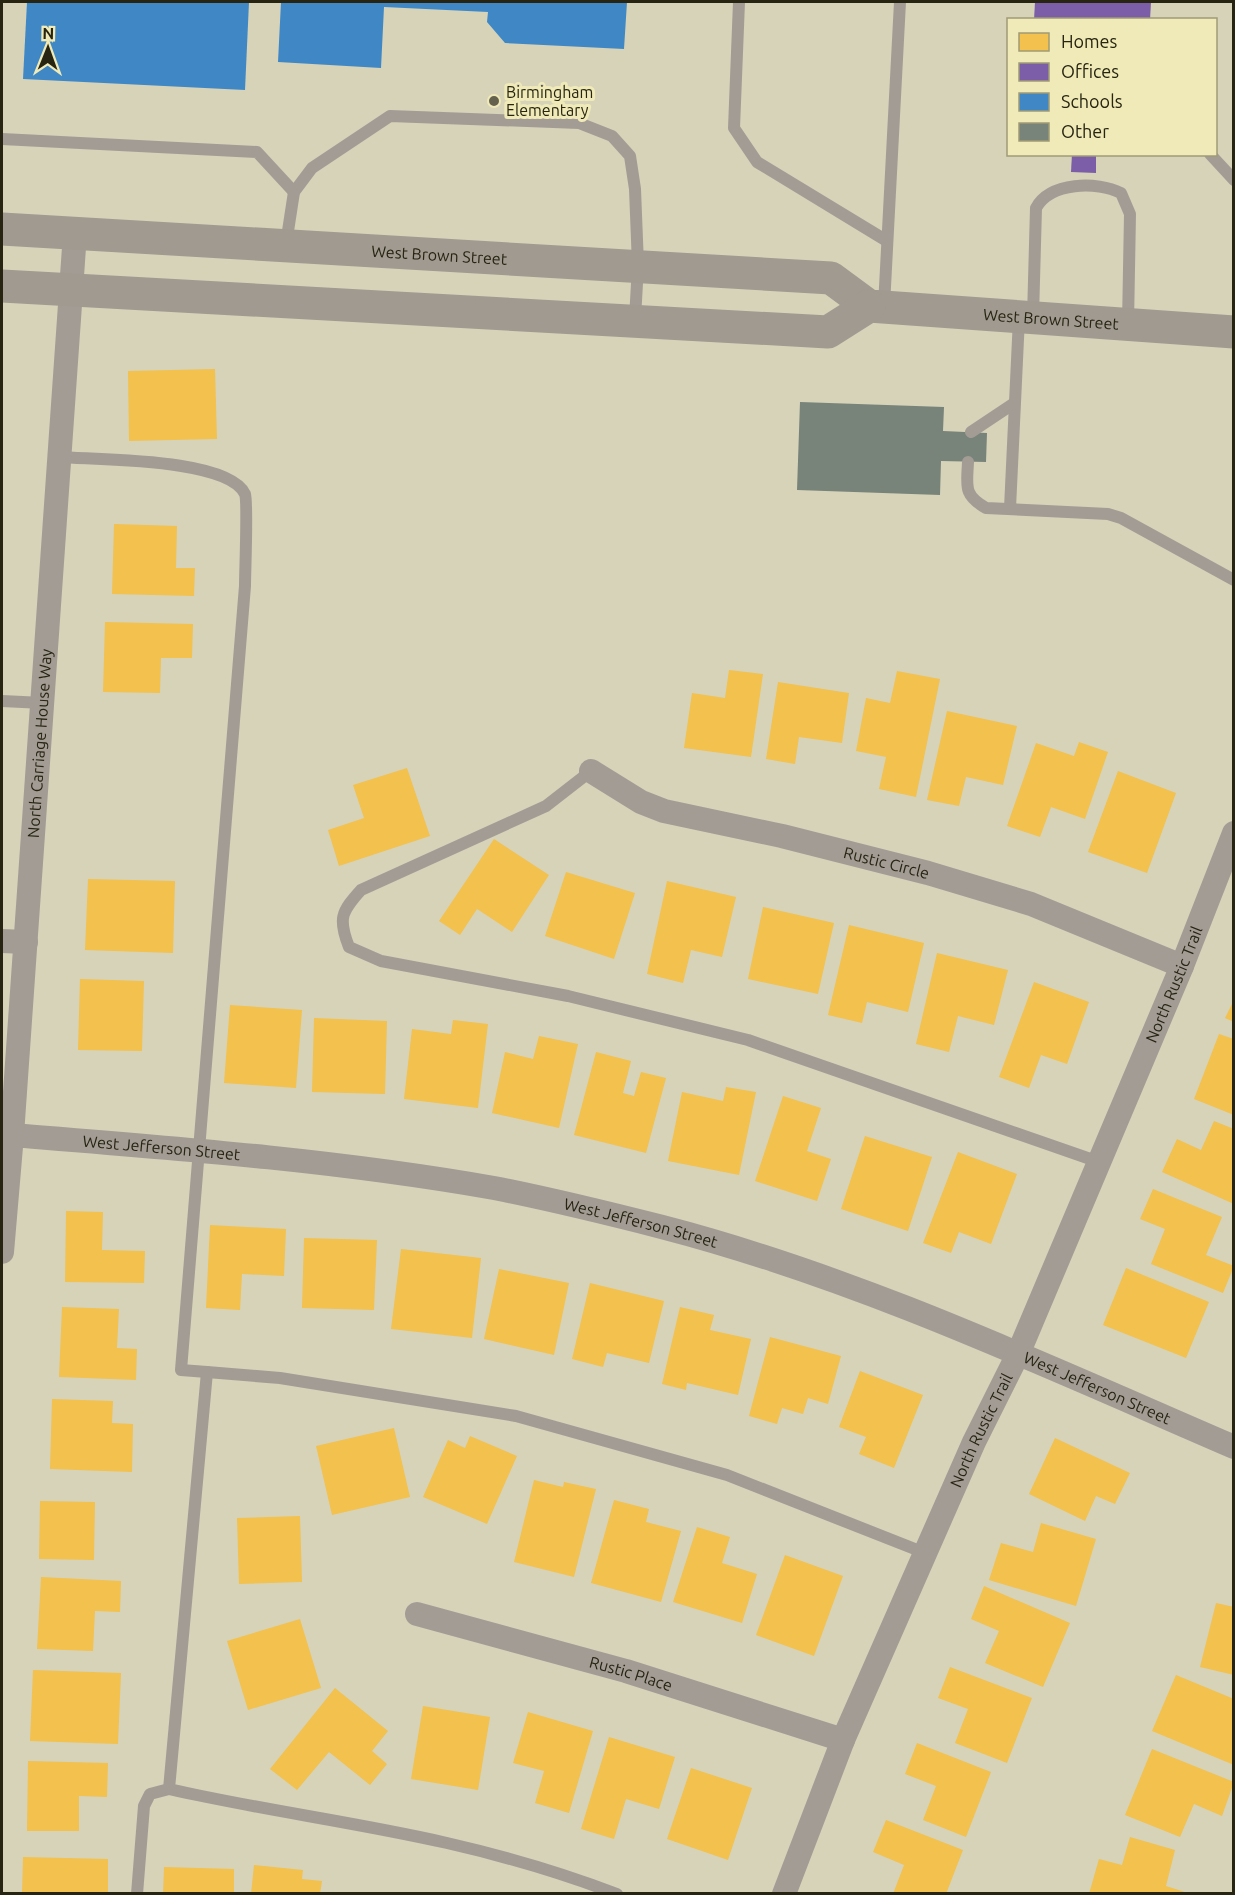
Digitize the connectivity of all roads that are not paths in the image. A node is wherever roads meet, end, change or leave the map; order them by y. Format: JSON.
{"nodes":[{"id":1,"x":739,"y":2,"type":"edge"},
{"id":2,"x":900,"y":2,"type":"edge"},
{"id":3,"x":2,"y":139,"type":"edge"},
{"id":4,"x":1211,"y":156,"type":"edge"},
{"id":5,"x":1233,"y":180,"type":"edge"},
{"id":6,"x":294,"y":192,"type":"junction"},
{"id":7,"x":2,"y":229,"type":"edge"},
{"id":8,"x":75,"y":233,"type":"junction"},
{"id":9,"x":887,"y":241,"type":"junction"},
{"id":10,"x":286,"y":245,"type":"junction"},
{"id":11,"x":638,"y":265,"type":"junction"},
{"id":12,"x":2,"y":286,"type":"edge"},
{"id":13,"x":72,"y":290,"type":"junction"},
{"id":14,"x":877,"y":307,"type":"junction"},
{"id":15,"x":1026,"y":317,"type":"junction"},
{"id":16,"x":635,"y":321,"type":"junction"},
{"id":17,"x":1128,"y":324,"type":"junction"},
{"id":18,"x":1233,"y":332,"type":"edge"},
{"id":19,"x":1013,"y":405,"type":"junction"},
{"id":20,"x":971,"y":432,"type":"dead end"},
{"id":21,"x":60,"y":457,"type":"junction"},
{"id":22,"x":968,"y":462,"type":"dead end"},
{"id":23,"x":1010,"y":508,"type":"junction"},
{"id":24,"x":1233,"y":580,"type":"edge"},
{"id":25,"x":2,"y":701,"type":"edge"},
{"id":26,"x":43,"y":703,"type":"junction"},
{"id":27,"x":591,"y":771,"type":"joint"},
{"id":28,"x":1233,"y":833,"type":"edge"},
{"id":29,"x":2,"y":941,"type":"edge"},
{"id":30,"x":26,"y":942,"type":"junction"},
{"id":31,"x":1182,"y":966,"type":"junction"},
{"id":32,"x":12,"y":1135,"type":"junction"},
{"id":33,"x":198,"y":1150,"type":"junction"},
{"id":34,"x":1099,"y":1162,"type":"junction"},
{"id":35,"x":2,"y":1252,"type":"edge"},
{"id":36,"x":1018,"y":1354,"type":"junction"},
{"id":37,"x":207,"y":1372,"type":"junction"},
{"id":38,"x":1233,"y":1447,"type":"edge"},
{"id":39,"x":925,"y":1553,"type":"junction"},
{"id":40,"x":417,"y":1614,"type":"dead end"},
{"id":41,"x":843,"y":1740,"type":"junction"},
{"id":42,"x":169,"y":1789,"type":"junction"},
{"id":43,"x":137,"y":1893,"type":"edge"},
{"id":44,"x":617,"y":1893,"type":"edge"},
{"id":45,"x":784,"y":1893,"type":"edge"}],
"edges":[{"from":1,"to":9,"type":"lane"},
{"from":2,"to":9,"type":"lane"},
{"from":3,"to":6,"type":"lane"},
{"from":4,"to":5,"type":"lane"},
{"from":6,"to":10,"type":"lane"},
{"from":6,"to":11,"type":"lane"},
{"from":7,"to":8,"type":"main road","name":"West Brown Street"},
{"from":8,"to":10,"type":"main road","name":"West Brown Street"},
{"from":8,"to":13,"type":"street","name":"North Carriage House Way"},
{"from":9,"to":14,"type":"lane"},
{"from":10,"to":11,"type":"main road","name":"West Brown Street"},
{"from":11,"to":14,"type":"main road","name":"West Brown Street"},
{"from":11,"to":16,"type":"lane"},
{"from":12,"to":13,"type":"main road"},
{"from":13,"to":16,"type":"main road"},
{"from":13,"to":21,"type":"street","name":"North Carriage House Way"},
{"from":14,"to":15,"type":"main road","name":"West Brown Street"},
{"from":14,"to":16,"type":"main road"},
{"from":15,"to":17,"type":"main road","name":"West Brown Street"},
{"from":15,"to":17,"type":"lane"},
{"from":15,"to":19,"type":"lane"},
{"from":17,"to":18,"type":"main road","name":"West Brown Street"},
{"from":19,"to":20,"type":"lane"},
{"from":19,"to":23,"type":"lane"},
{"from":21,"to":26,"type":"street","name":"North Carriage House Way"},
{"from":21,"to":33,"type":"lane"},
{"from":22,"to":23,"type":"lane"},
{"from":23,"to":24,"type":"lane"},
{"from":25,"to":26,"type":"lane"},
{"from":26,"to":30,"type":"street","name":"North Carriage House Way"},
{"from":27,"to":31,"type":"street","name":"Rustic Circle"},
{"from":27,"to":34,"type":"lane"},
{"from":28,"to":31,"type":"street","name":"North Rustic Trail"},
{"from":29,"to":30,"type":"street"},
{"from":30,"to":32,"type":"street","name":"North Carriage House Way"},
{"from":31,"to":34,"type":"street","name":"North Rustic Trail"},
{"from":32,"to":33,"type":"street","name":"West Jefferson Street"},
{"from":32,"to":35,"type":"street","name":"North Carriage House Way"},
{"from":33,"to":36,"type":"street","name":"West Jefferson Street"},
{"from":33,"to":37,"type":"lane"},
{"from":34,"to":36,"type":"street","name":"North Rustic Trail"},
{"from":36,"to":38,"type":"street","name":"West Jefferson Street"},
{"from":36,"to":39,"type":"street","name":"North Rustic Trail"},
{"from":37,"to":39,"type":"lane"},
{"from":37,"to":42,"type":"lane"},
{"from":39,"to":41,"type":"street","name":"North Rustic Trail"},
{"from":40,"to":41,"type":"street","name":"Rustic Place"},
{"from":41,"to":45,"type":"street","name":"North Rustic Trail"},
{"from":42,"to":43,"type":"lane"},
{"from":42,"to":44,"type":"lane"}]}
